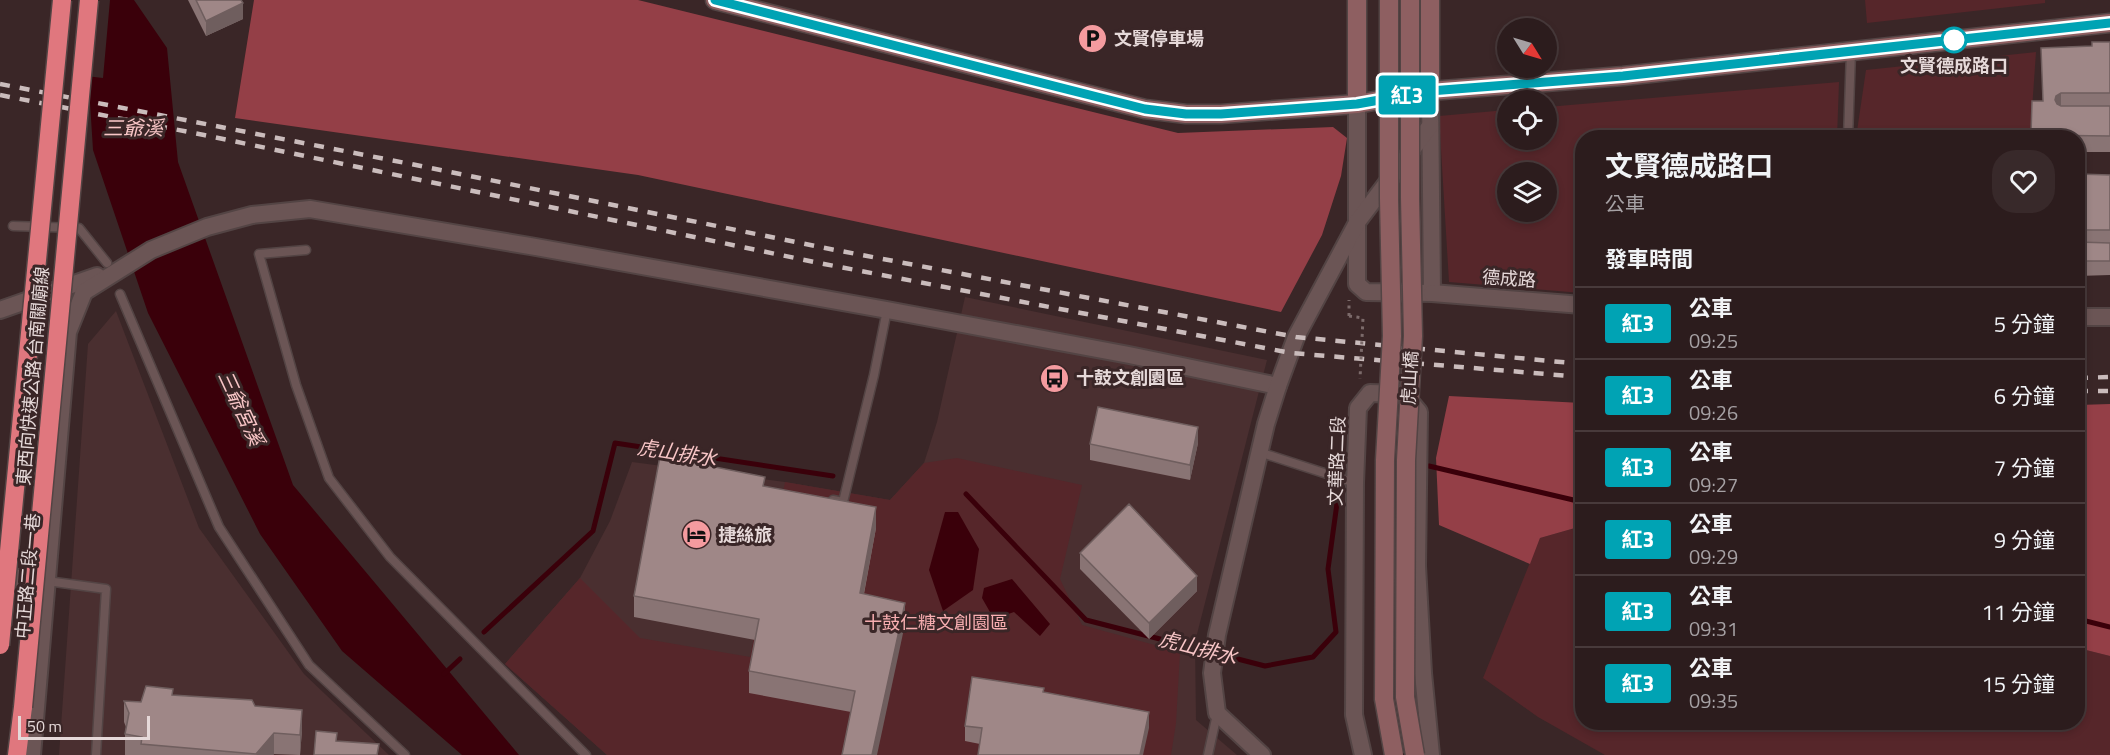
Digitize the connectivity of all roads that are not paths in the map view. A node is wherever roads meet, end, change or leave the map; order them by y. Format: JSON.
{"nodes":[{"id":1,"x":62,"y":0,"type":"edge"},
{"id":2,"x":89,"y":0,"type":"edge"},
{"id":3,"x":715,"y":0,"type":"edge"},
{"id":4,"x":1357,"y":0,"type":"edge"},
{"id":5,"x":1389,"y":0,"type":"edge"},
{"id":6,"x":1410,"y":0,"type":"edge"},
{"id":7,"x":1430,"y":0,"type":"edge"},
{"id":8,"x":2110,"y":23,"type":"edge"},
{"id":9,"x":1851,"y":51,"type":"junction"},
{"id":10,"x":1430,"y":91,"type":"junction"},
{"id":11,"x":1357,"y":104,"type":"junction"},
{"id":12,"x":1430,"y":126,"type":"junction"},
{"id":13,"x":1848,"y":130,"type":"edge"},
{"id":14,"x":1358,"y":222,"type":"junction"},
{"id":15,"x":13,"y":226,"type":"dead end"},
{"id":16,"x":306,"y":250,"type":"dead end"},
{"id":17,"x":115,"y":265,"type":"junction"},
{"id":18,"x":1432,"y":293,"type":"junction"},
{"id":19,"x":120,"y":294,"type":"dead end"},
{"id":20,"x":1575,"y":303,"type":"edge"},
{"id":21,"x":0,"y":310,"type":"edge"},
{"id":22,"x":887,"y":310,"type":"junction"},
{"id":23,"x":2085,"y":317,"type":"edge"},
{"id":24,"x":2110,"y":317,"type":"edge"},
{"id":25,"x":1278,"y":386,"type":"junction"},
{"id":26,"x":1259,"y":452,"type":"junction"},
{"id":27,"x":1355,"y":483,"type":"junction"},
{"id":28,"x":822,"y":499,"type":"edge"},
{"id":29,"x":0,"y":576,"type":"edge"},
{"id":30,"x":47,"y":581,"type":"junction"},
{"id":31,"x":0,"y":645,"type":"edge"},
{"id":32,"x":1217,"y":713,"type":"junction"},
{"id":33,"x":17,"y":755,"type":"edge"},
{"id":34,"x":32,"y":755,"type":"edge"},
{"id":35,"x":96,"y":755,"type":"edge"},
{"id":36,"x":405,"y":755,"type":"edge"},
{"id":37,"x":586,"y":755,"type":"edge"},
{"id":38,"x":1208,"y":755,"type":"edge"},
{"id":39,"x":1262,"y":755,"type":"edge"},
{"id":40,"x":1363,"y":755,"type":"edge"},
{"id":41,"x":1394,"y":755,"type":"edge"},
{"id":42,"x":1415,"y":755,"type":"edge"},
{"id":43,"x":1431,"y":755,"type":"edge"}],
"edges":[{"from":1,"to":31,"type":"highway","name":"東西向快速公路 台南關廟線","bridge":true},
{"from":2,"to":33,"type":"highway","name":"東西向快速公路 台南關廟線","bridge":true},
{"from":3,"to":11,"type":"street"},
{"from":4,"to":11,"type":"street"},
{"from":5,"to":41,"type":"street","name":"虎山橋","bridge":true},
{"from":6,"to":42,"type":"street","name":"虎山橋","bridge":true},
{"from":7,"to":10,"type":"street"},
{"from":8,"to":9,"type":"street"},
{"from":9,"to":10,"type":"street"},
{"from":9,"to":13,"type":"lane"},
{"from":10,"to":11,"type":"street"},
{"from":10,"to":12,"type":"street"},
{"from":11,"to":14,"type":"street"},
{"from":12,"to":14,"type":"street"},
{"from":12,"to":18,"type":"street"},
{"from":14,"to":18,"type":"street"},
{"from":14,"to":25,"type":"street"},
{"from":15,"to":17,"type":"lane"},
{"from":16,"to":37,"type":"lane"},
{"from":17,"to":21,"type":"street"},
{"from":17,"to":22,"type":"street"},
{"from":17,"to":30,"type":"street","name":"中正路二段一巷"},
{"from":18,"to":20,"type":"street","name":"德成路"},
{"from":19,"to":36,"type":"lane"},
{"from":22,"to":25,"type":"street"},
{"from":22,"to":28,"type":"lane"},
{"from":23,"to":24,"type":"street"},
{"from":25,"to":26,"type":"street"},
{"from":26,"to":27,"type":"lane"},
{"from":26,"to":32,"type":"street"},
{"from":27,"to":40,"type":"street","name":"文華路二段"},
{"from":27,"to":43,"type":"street","name":"文華路二段"},
{"from":29,"to":30,"type":"street"},
{"from":30,"to":34,"type":"street","name":"中正路二段一巷"},
{"from":30,"to":35,"type":"lane"},
{"from":32,"to":38,"type":"lane"},
{"from":32,"to":39,"type":"street"}]}
